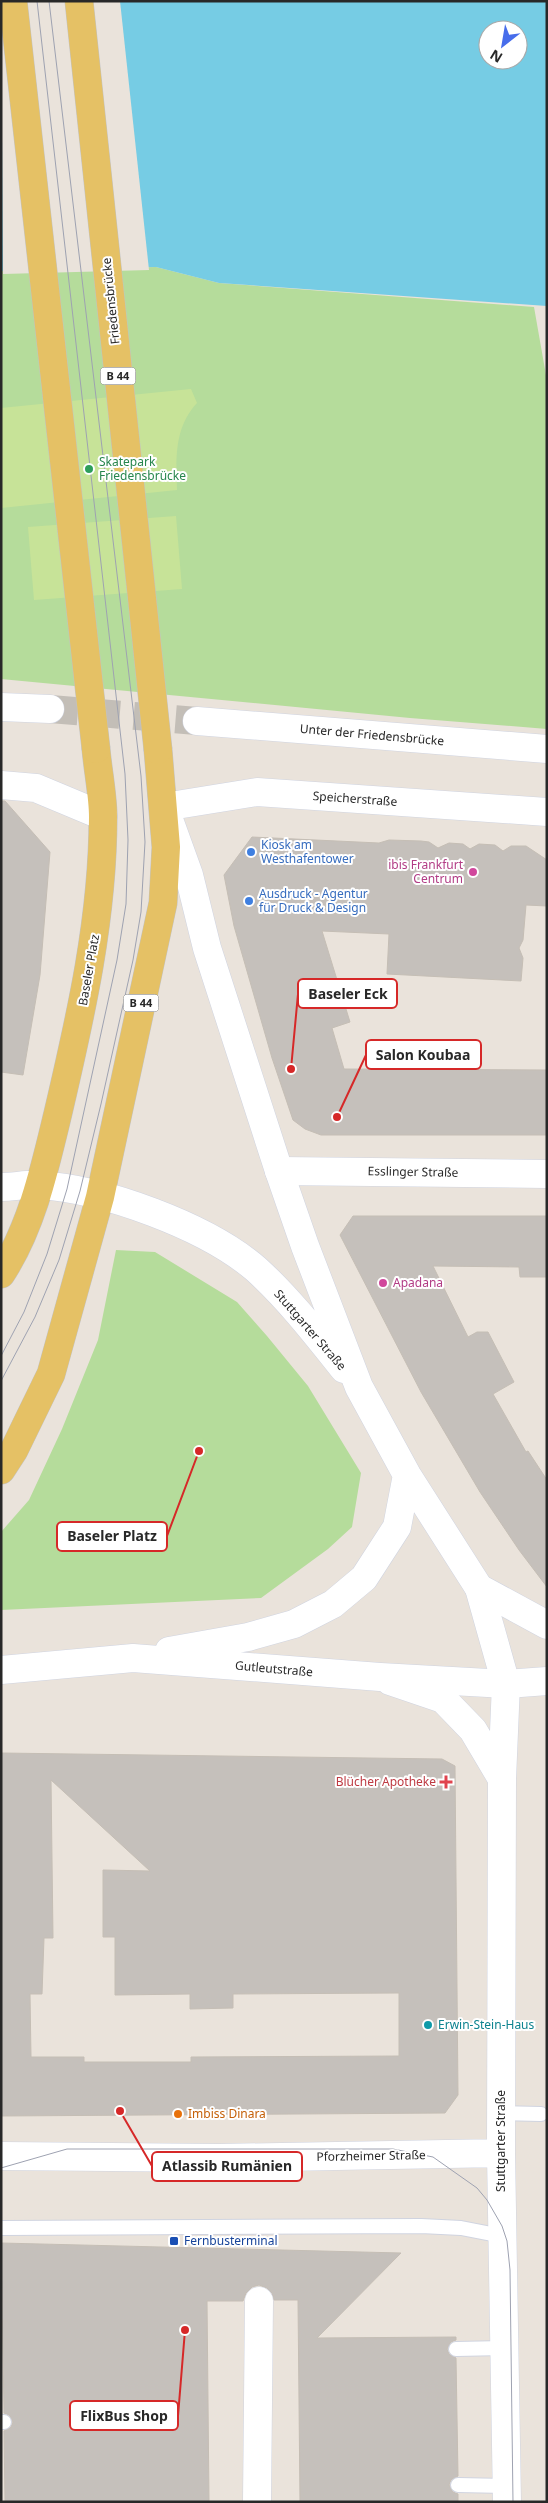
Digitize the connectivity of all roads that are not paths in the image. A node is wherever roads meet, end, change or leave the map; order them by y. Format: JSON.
{"nodes":[{"id":1,"x":13,"y":1,"type":"edge"},
{"id":2,"x":79,"y":1,"type":"edge"},
{"id":3,"x":1,"y":707,"type":"edge"},
{"id":4,"x":50,"y":709,"type":"tunnel mouth"},
{"id":5,"x":198,"y":721,"type":"tunnel mouth"},
{"id":6,"x":547,"y":749,"type":"edge"},
{"id":7,"x":1,"y":785,"type":"edge"},
{"id":8,"x":164,"y":807,"type":"junction"},
{"id":9,"x":547,"y":812,"type":"edge"},
{"id":10,"x":103,"y":816,"type":"junction"},
{"id":11,"x":279,"y":1171,"type":"junction"},
{"id":12,"x":547,"y":1174,"type":"edge"},
{"id":13,"x":38,"y":1185,"type":"junction"},
{"id":14,"x":1,"y":1187,"type":"edge"},
{"id":15,"x":100,"y":1197,"type":"junction"},
{"id":16,"x":1,"y":1274,"type":"edge"},
{"id":17,"x":359,"y":1387,"type":"junction"},
{"id":18,"x":1,"y":1470,"type":"edge"},
{"id":19,"x":407,"y":1475,"type":"junction"},
{"id":20,"x":480,"y":1588,"type":"junction"},
{"id":21,"x":547,"y":1625,"type":"edge"},
{"id":22,"x":133,"y":1658,"type":"junction"},
{"id":23,"x":5,"y":1672,"type":"edge"},
{"id":24,"x":380,"y":1677,"type":"junction"},
{"id":25,"x":547,"y":1682,"type":"edge"},
{"id":26,"x":506,"y":1684,"type":"junction"},
{"id":27,"x":502,"y":1780,"type":"junction"},
{"id":28,"x":501,"y":2113,"type":"junction"},
{"id":29,"x":541,"y":2114,"type":"dead end"},
{"id":30,"x":501,"y":2153,"type":"junction"},
{"id":31,"x":1,"y":2156,"type":"edge"},
{"id":32,"x":1,"y":2228,"type":"edge"},
{"id":33,"x":502,"y":2236,"type":"junction"},
{"id":34,"x":258,"y":2301,"type":"dead end"},
{"id":35,"x":504,"y":2348,"type":"junction"},
{"id":36,"x":456,"y":2349,"type":"dead end"},
{"id":37,"x":458,"y":2485,"type":"dead end"},
{"id":38,"x":506,"y":2494,"type":"edge"},
{"id":39,"x":257,"y":2502,"type":"edge"}],
"edges":[{"from":1,"to":10,"type":"main road","name":"Baseler Platz","bridge":true},
{"from":2,"to":8,"type":"main road","name":"Friedensbrücke","number":"B 44","bridge":true},
{"from":3,"to":4,"type":"street"},
{"from":5,"to":6,"type":"street","name":"Unter der Friedensbrücke"},
{"from":7,"to":10,"type":"street"},
{"from":8,"to":9,"type":"street","name":"Speicherstraße"},
{"from":8,"to":11,"type":"street"},
{"from":8,"to":15,"type":"main road","number":"B 44"},
{"from":10,"to":13,"type":"main road","name":"Baseler Platz"},
{"from":11,"to":12,"type":"street","name":"Esslinger Straße"},
{"from":11,"to":17,"type":"street","name":"Stuttgarter Straße"},
{"from":13,"to":14,"type":"street"},
{"from":13,"to":15,"type":"street"},
{"from":13,"to":16,"type":"main road","name":"Baseler Platz"},
{"from":15,"to":17,"type":"street","name":"Stuttgarter Straße"},
{"from":15,"to":18,"type":"main road","number":"B 44"},
{"from":17,"to":19,"type":"street","name":"Stuttgarter Straße"},
{"from":19,"to":20,"type":"street","name":"Stuttgarter Straße"},
{"from":19,"to":22,"type":"street"},
{"from":20,"to":21,"type":"street","name":"Stuttgarter Straße"},
{"from":20,"to":26,"type":"street","name":"Stuttgarter Straße"},
{"from":22,"to":23,"type":"street","name":"Gutleutstraße"},
{"from":22,"to":24,"type":"street","name":"Gutleutstraße"},
{"from":24,"to":26,"type":"street","name":"Gutleutstraße"},
{"from":24,"to":27,"type":"street"},
{"from":25,"to":26,"type":"street","name":"Gutleutstraße"},
{"from":26,"to":27,"type":"street","name":"Stuttgarter Straße"},
{"from":27,"to":28,"type":"street","name":"Stuttgarter Straße"},
{"from":28,"to":29,"type":"lane"},
{"from":28,"to":30,"type":"street","name":"Stuttgarter Straße"},
{"from":30,"to":31,"type":"street","name":"Pforzheimer Straße"},
{"from":30,"to":33,"type":"street","name":"Stuttgarter Straße"},
{"from":32,"to":33,"type":"lane"},
{"from":33,"to":35,"type":"street","name":"Stuttgarter Straße"},
{"from":34,"to":39,"type":"street"},
{"from":35,"to":36,"type":"lane"},
{"from":35,"to":38,"type":"street","name":"Stuttgarter Straße"},
{"from":37,"to":38,"type":"lane"}]}
